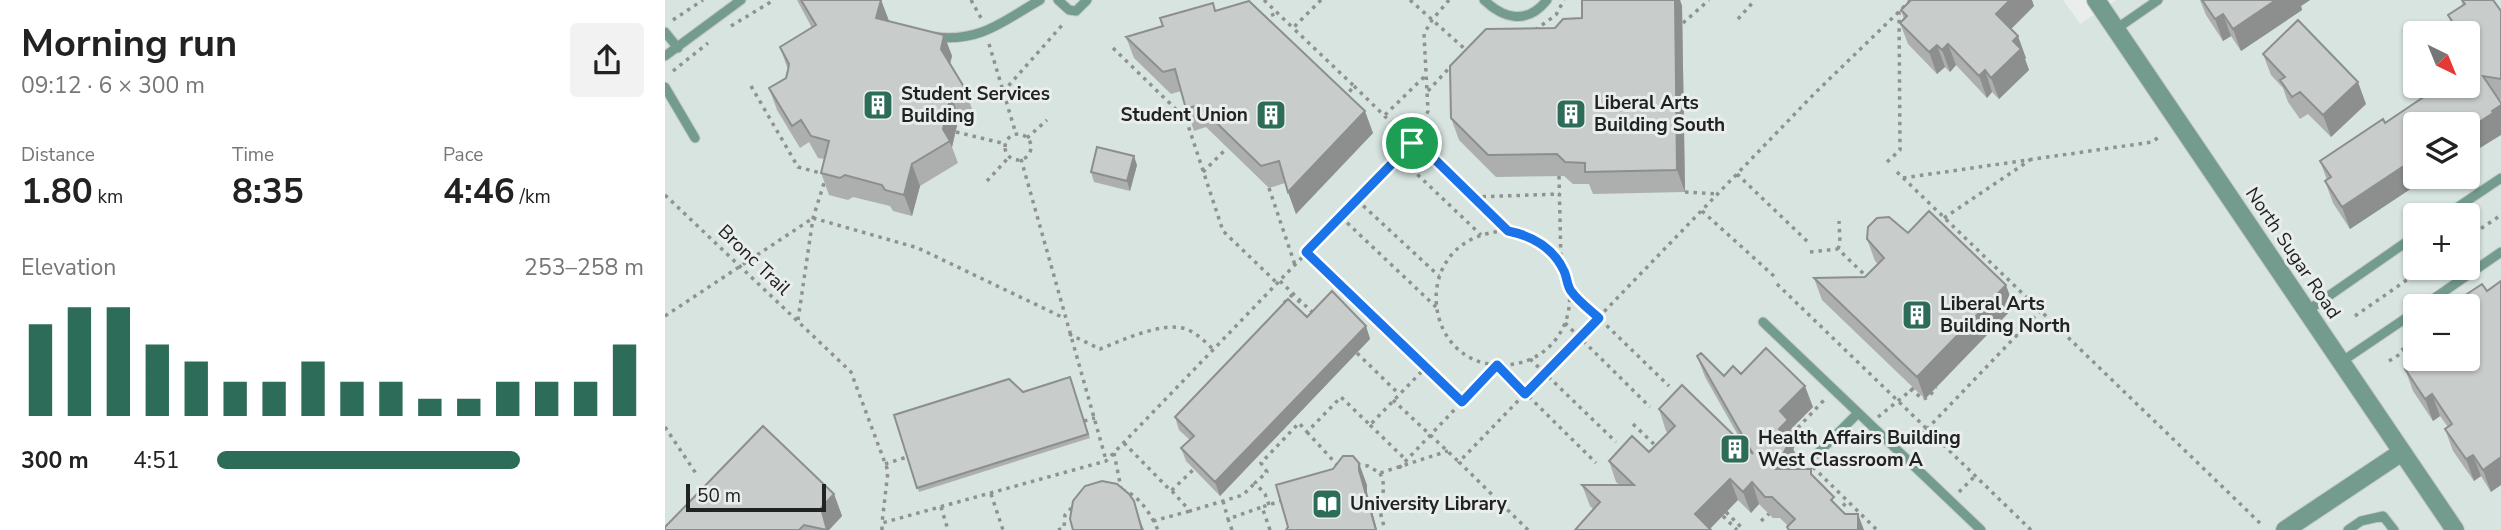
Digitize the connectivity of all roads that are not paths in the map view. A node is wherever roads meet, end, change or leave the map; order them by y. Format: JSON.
{"nodes":[{"id":1,"x":741,"y":0,"type":"edge"},
{"id":2,"x":1040,"y":0,"type":"edge"},
{"id":3,"x":1058,"y":0,"type":"edge"},
{"id":4,"x":1087,"y":0,"type":"edge"},
{"id":5,"x":1484,"y":0,"type":"edge"},
{"id":6,"x":1547,"y":0,"type":"edge"},
{"id":7,"x":2096,"y":0,"type":"edge"},
{"id":8,"x":2158,"y":0,"type":"edge"},
{"id":9,"x":2116,"y":29,"type":"junction"},
{"id":10,"x":665,"y":32,"type":"edge"},
{"id":11,"x":923,"y":35,"type":"edge"},
{"id":12,"x":678,"y":48,"type":"junction"},
{"id":13,"x":665,"y":56,"type":"edge"},
{"id":14,"x":665,"y":87,"type":"edge"},
{"id":15,"x":695,"y":138,"type":"dead end"},
{"id":16,"x":2501,"y":178,"type":"edge"},
{"id":17,"x":2464,"y":203,"type":"edge"},
{"id":18,"x":2403,"y":244,"type":"edge"},
{"id":19,"x":2501,"y":252,"type":"edge"},
{"id":20,"x":2440,"y":294,"type":"edge"},
{"id":21,"x":2307,"y":311,"type":"junction"},
{"id":22,"x":2403,"y":320,"type":"edge"},
{"id":23,"x":1763,"y":322,"type":"dead end"},
{"id":24,"x":2341,"y":362,"type":"junction"},
{"id":25,"x":1858,"y":413,"type":"junction"},
{"id":26,"x":2402,"y":452,"type":"junction"},
{"id":27,"x":1818,"y":454,"type":"dead end"},
{"id":28,"x":1981,"y":530,"type":"edge"},
{"id":29,"x":2285,"y":530,"type":"edge"},
{"id":30,"x":2348,"y":530,"type":"edge"},
{"id":31,"x":2394,"y":530,"type":"edge"},
{"id":32,"x":2455,"y":530,"type":"edge"}],
"edges":[{"from":1,"to":12,"type":"lane"},
{"from":2,"to":11,"type":"lane"},
{"from":3,"to":4,"type":"lane"},
{"from":5,"to":6,"type":"lane"},
{"from":7,"to":9,"type":"street","name":"North Sugar Road"},
{"from":8,"to":9,"type":"lane"},
{"from":9,"to":21,"type":"street","name":"North Sugar Road"},
{"from":10,"to":12,"type":"lane"},
{"from":12,"to":13,"type":"lane"},
{"from":14,"to":15,"type":"lane"},
{"from":16,"to":17,"type":"lane"},
{"from":18,"to":21,"type":"lane"},
{"from":19,"to":20,"type":"lane"},
{"from":21,"to":24,"type":"street","name":"North Sugar Road"},
{"from":22,"to":24,"type":"lane"},
{"from":23,"to":25,"type":"lane"},
{"from":24,"to":26,"type":"street","name":"North Sugar Road"},
{"from":25,"to":27,"type":"lane"},
{"from":25,"to":28,"type":"lane"},
{"from":26,"to":29,"type":"street"},
{"from":26,"to":32,"type":"street","name":"North Sugar Road"},
{"from":30,"to":31,"type":"lane"}]}
